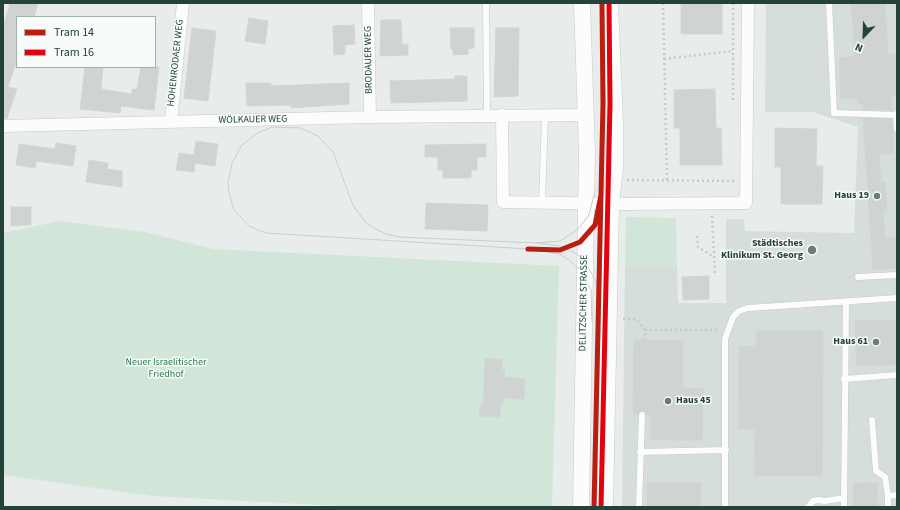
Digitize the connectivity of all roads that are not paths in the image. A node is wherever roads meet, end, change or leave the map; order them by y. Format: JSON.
{"nodes":[{"id":1,"x":183,"y":3,"type":"edge"},
{"id":2,"x":368,"y":3,"type":"edge"},
{"id":3,"x":486,"y":3,"type":"edge"},
{"id":4,"x":582,"y":3,"type":"edge"},
{"id":5,"x":610,"y":3,"type":"edge"},
{"id":6,"x":748,"y":3,"type":"edge"},
{"id":7,"x":830,"y":3,"type":"edge"},
{"id":8,"x":586,"y":114,"type":"junction"},
{"id":9,"x":487,"y":115,"type":"junction"},
{"id":10,"x":896,"y":115,"type":"edge"},
{"id":11,"x":502,"y":116,"type":"junction"},
{"id":12,"x":545,"y":116,"type":"junction"},
{"id":13,"x":370,"y":117,"type":"junction"},
{"id":14,"x":171,"y":122,"type":"junction"},
{"id":15,"x":3,"y":126,"type":"edge"},
{"id":16,"x":897,"y":129,"type":"edge"},
{"id":17,"x":542,"y":203,"type":"junction"},
{"id":18,"x":586,"y":203,"type":"junction"},
{"id":19,"x":611,"y":204,"type":"junction"},
{"id":20,"x":897,"y":275,"type":"edge"},
{"id":21,"x":858,"y":277,"type":"dead end"},
{"id":22,"x":897,"y":298,"type":"edge"},
{"id":23,"x":846,"y":302,"type":"junction"},
{"id":24,"x":897,"y":375,"type":"edge"},
{"id":25,"x":844,"y":379,"type":"junction"},
{"id":26,"x":642,"y":415,"type":"dead end"},
{"id":27,"x":872,"y":420,"type":"dead end"},
{"id":28,"x":726,"y":450,"type":"junction"},
{"id":29,"x":640,"y":452,"type":"junction"},
{"id":30,"x":897,"y":495,"type":"edge"},
{"id":31,"x":888,"y":496,"type":"junction"},
{"id":32,"x":844,"y":498,"type":"junction"},
{"id":33,"x":581,"y":507,"type":"edge"},
{"id":34,"x":604,"y":507,"type":"edge"},
{"id":35,"x":640,"y":507,"type":"edge"},
{"id":36,"x":724,"y":507,"type":"edge"},
{"id":37,"x":808,"y":507,"type":"edge"},
{"id":38,"x":844,"y":507,"type":"edge"},
{"id":39,"x":888,"y":507,"type":"edge"}],
"edges":[{"from":1,"to":14,"type":"street","name":"HOHENRODAER WEG"},
{"from":2,"to":13,"type":"street","name":"BRODAUER WEG"},
{"from":3,"to":9,"type":"lane"},
{"from":4,"to":8,"type":"main road","name":"DELITZSCHER STRASSE"},
{"from":5,"to":19,"type":"main road"},
{"from":6,"to":19,"type":"street"},
{"from":7,"to":10,"type":"lane"},
{"from":8,"to":12,"type":"street","name":"WÖLKAUER WEG"},
{"from":8,"to":18,"type":"main road","name":"DELITZSCHER STRASSE"},
{"from":9,"to":11,"type":"street","name":"WÖLKAUER WEG"},
{"from":9,"to":13,"type":"street","name":"WÖLKAUER WEG"},
{"from":10,"to":16,"type":"lane"},
{"from":11,"to":12,"type":"street","name":"WÖLKAUER WEG"},
{"from":11,"to":17,"type":"street"},
{"from":12,"to":17,"type":"lane"},
{"from":13,"to":14,"type":"street","name":"WÖLKAUER WEG"},
{"from":14,"to":15,"type":"street","name":"WÖLKAUER WEG"},
{"from":17,"to":18,"type":"street"},
{"from":18,"to":19,"type":"street"},
{"from":18,"to":33,"type":"main road","name":"DELITZSCHER STRASSE"},
{"from":19,"to":34,"type":"main road"},
{"from":20,"to":21,"type":"lane"},
{"from":22,"to":23,"type":"lane"},
{"from":23,"to":25,"type":"lane"},
{"from":23,"to":28,"type":"lane"},
{"from":24,"to":25,"type":"lane"},
{"from":25,"to":32,"type":"lane"},
{"from":26,"to":29,"type":"lane"},
{"from":27,"to":31,"type":"lane"},
{"from":28,"to":29,"type":"lane"},
{"from":28,"to":36,"type":"lane"},
{"from":29,"to":35,"type":"lane"},
{"from":30,"to":31,"type":"lane"},
{"from":31,"to":39,"type":"lane"},
{"from":32,"to":37,"type":"lane"},
{"from":32,"to":38,"type":"lane"}]}
